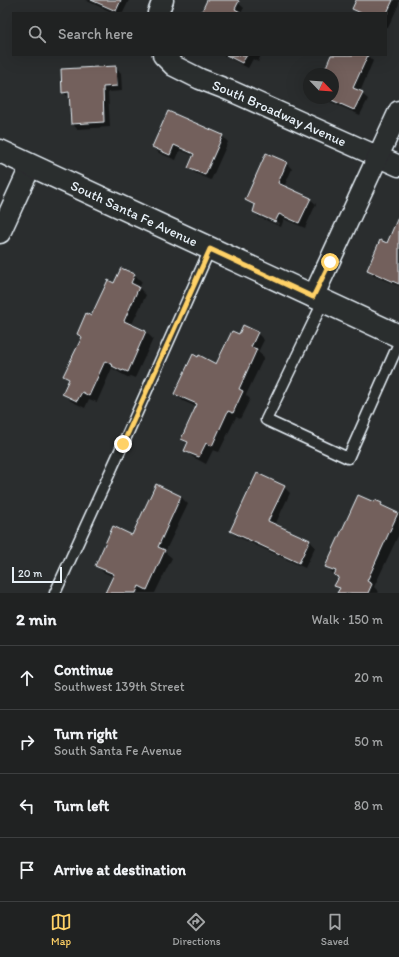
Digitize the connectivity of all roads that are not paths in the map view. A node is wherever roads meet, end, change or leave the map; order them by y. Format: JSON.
{"nodes":[{"id":1,"x":164,"y":0,"type":"edge"},
{"id":2,"x":158,"y":12,"type":"edge"},
{"id":3,"x":165,"y":56,"type":"edge"},
{"id":4,"x":399,"y":111,"type":"edge"},
{"id":5,"x":0,"y":151,"type":"edge"},
{"id":6,"x":378,"y":157,"type":"junction"},
{"id":7,"x":31,"y":165,"type":"junction"},
{"id":8,"x":399,"y":166,"type":"edge"},
{"id":9,"x":0,"y":232,"type":"edge"},
{"id":10,"x":210,"y":249,"type":"junction"},
{"id":11,"x":318,"y":300,"type":"junction"},
{"id":12,"x":399,"y":336,"type":"edge"},
{"id":13,"x":399,"y":342,"type":"edge"},
{"id":14,"x":54,"y":593,"type":"edge"}],
"edges":[{"from":1,"to":2,"type":"street"},
{"from":3,"to":6,"type":"street","name":"South Broadway Avenue"},
{"from":4,"to":6,"type":"street"},
{"from":5,"to":7,"type":"main road","name":"South Santa Fe Avenue"},
{"from":6,"to":8,"type":"street","name":"South Broadway Avenue"},
{"from":6,"to":11,"type":"street"},
{"from":7,"to":9,"type":"street"},
{"from":7,"to":10,"type":"main road","name":"South Santa Fe Avenue"},
{"from":10,"to":11,"type":"main road","name":"South Santa Fe Avenue"},
{"from":10,"to":14,"type":"lane"},
{"from":11,"to":12,"type":"main road","name":"South Santa Fe Avenue"},
{"from":11,"to":13,"type":"lane"}]}
